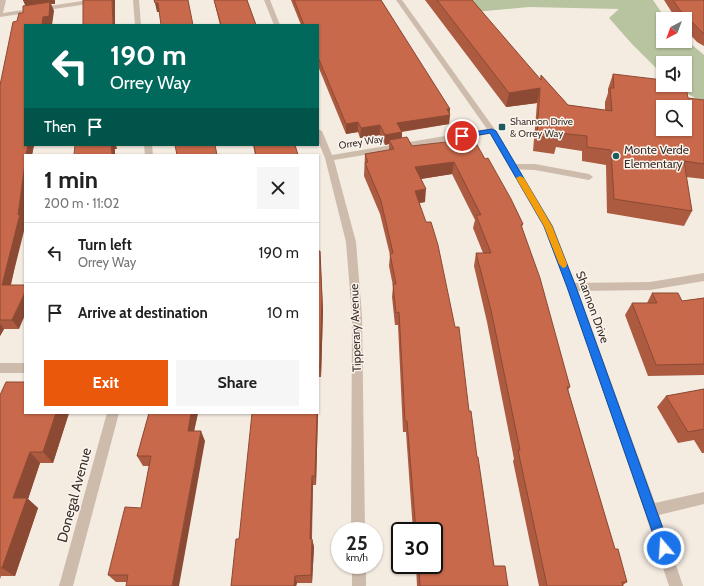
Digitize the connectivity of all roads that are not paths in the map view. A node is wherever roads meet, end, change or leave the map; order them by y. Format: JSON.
{"nodes":[{"id":1,"x":3,"y":0,"type":"edge"},
{"id":2,"x":101,"y":0,"type":"edge"},
{"id":3,"x":136,"y":0,"type":"edge"},
{"id":4,"x":267,"y":0,"type":"edge"},
{"id":5,"x":399,"y":0,"type":"edge"},
{"id":6,"x":0,"y":14,"type":"edge"},
{"id":7,"x":138,"y":24,"type":"edge"},
{"id":8,"x":277,"y":24,"type":"edge"},
{"id":9,"x":492,"y":131,"type":"junction"},
{"id":10,"x":319,"y":133,"type":"edge"},
{"id":11,"x":329,"y":158,"type":"junction"},
{"id":12,"x":513,"y":167,"type":"junction"},
{"id":13,"x":589,"y":177,"type":"dead end"},
{"id":14,"x":704,"y":277,"type":"edge"},
{"id":15,"x":572,"y":287,"type":"junction"},
{"id":16,"x":0,"y":368,"type":"edge"},
{"id":17,"x":24,"y":368,"type":"edge"},
{"id":18,"x":113,"y":414,"type":"edge"},
{"id":19,"x":704,"y":498,"type":"edge"},
{"id":20,"x":651,"y":510,"type":"junction"},
{"id":21,"x":358,"y":522,"type":"edge"},
{"id":22,"x":359,"y":574,"type":"edge"},
{"id":23,"x":66,"y":586,"type":"edge"},
{"id":24,"x":359,"y":586,"type":"edge"},
{"id":25,"x":676,"y":586,"type":"edge"}],
"edges":[{"from":1,"to":6,"type":"street"},
{"from":2,"to":6,"type":"street"},
{"from":3,"to":7,"type":"street"},
{"from":4,"to":8,"type":"street"},
{"from":5,"to":9,"type":"street","name":"Shannon Drive"},
{"from":9,"to":11,"type":"street","name":"Orrey Way"},
{"from":9,"to":12,"type":"street","name":"Shannon Drive"},
{"from":10,"to":11,"type":"street","name":"Tipperary Avenue"},
{"from":11,"to":21,"type":"street","name":"Tipperary Avenue"},
{"from":12,"to":13,"type":"street"},
{"from":12,"to":15,"type":"street","name":"Shannon Drive"},
{"from":14,"to":15,"type":"street"},
{"from":15,"to":20,"type":"street","name":"Shannon Drive"},
{"from":16,"to":17,"type":"street"},
{"from":18,"to":23,"type":"street","name":"Donegal Avenue"},
{"from":19,"to":20,"type":"street"},
{"from":20,"to":25,"type":"street","name":"Shannon Drive"},
{"from":22,"to":24,"type":"street"}]}
